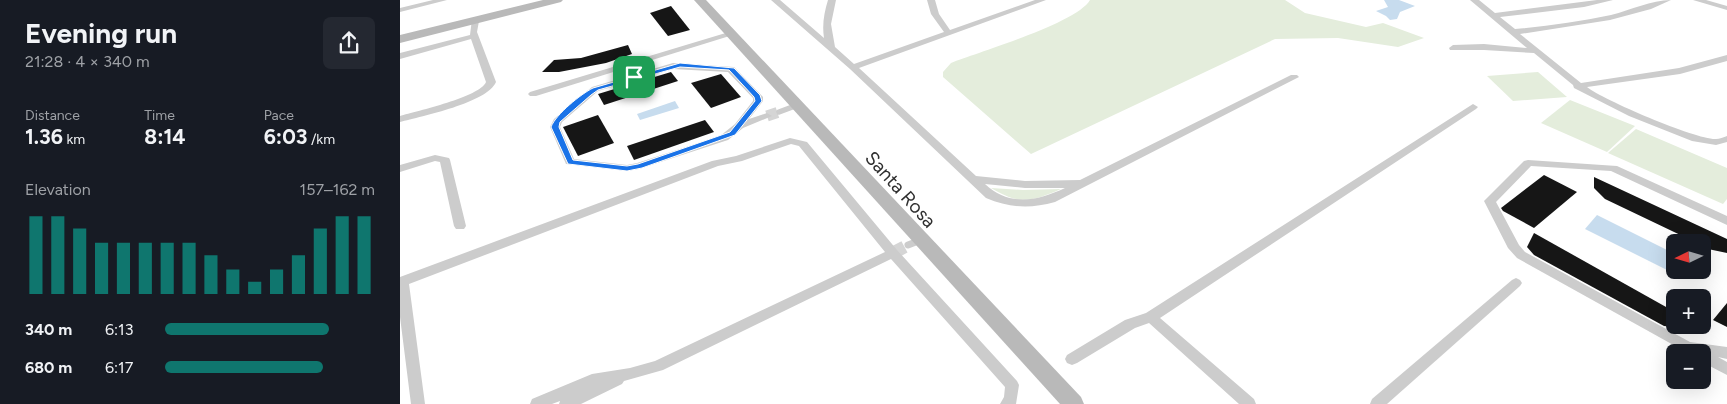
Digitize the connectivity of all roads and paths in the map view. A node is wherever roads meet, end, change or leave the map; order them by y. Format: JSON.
{"nodes":[{"id":1,"x":444,"y":0,"type":"edge"},
{"id":2,"x":557,"y":0,"type":"edge"},
{"id":3,"x":700,"y":0,"type":"edge"},
{"id":4,"x":775,"y":0,"type":"edge"},
{"id":5,"x":832,"y":0,"type":"edge"},
{"id":6,"x":931,"y":0,"type":"edge"},
{"id":7,"x":1042,"y":0,"type":"edge"},
{"id":8,"x":1474,"y":0,"type":"edge"},
{"id":9,"x":1609,"y":0,"type":"edge"},
{"id":10,"x":1668,"y":0,"type":"edge"},
{"id":11,"x":1697,"y":0,"type":"edge"},
{"id":12,"x":1030,"y":2,"type":"edge"},
{"id":13,"x":1727,"y":8,"type":"edge"},
{"id":14,"x":400,"y":10,"type":"edge"},
{"id":15,"x":1493,"y":16,"type":"junction"},
{"id":16,"x":475,"y":21,"type":"junction"},
{"id":17,"x":1513,"y":32,"type":"junction"},
{"id":18,"x":732,"y":34,"type":"junction"},
{"id":19,"x":950,"y":34,"type":"junction"},
{"id":20,"x":475,"y":36,"type":"junction"},
{"id":21,"x":400,"y":40,"type":"edge"},
{"id":22,"x":831,"y":48,"type":"junction"},
{"id":23,"x":1453,"y":48,"type":"dead end"},
{"id":24,"x":1536,"y":51,"type":"junction"},
{"id":25,"x":400,"y":56,"type":"edge"},
{"id":26,"x":1727,"y":58,"type":"edge"},
{"id":27,"x":853,"y":67,"type":"junction"},
{"id":28,"x":1294,"y":77,"type":"dead end"},
{"id":29,"x":1577,"y":86,"type":"junction"},
{"id":30,"x":533,"y":94,"type":"dead end"},
{"id":31,"x":798,"y":105,"type":"junction"},
{"id":32,"x":1473,"y":107,"type":"dead end"},
{"id":33,"x":779,"y":112,"type":"tunnel mouth"},
{"id":34,"x":767,"y":116,"type":"tunnel mouth"},
{"id":35,"x":400,"y":119,"type":"edge"},
{"id":36,"x":739,"y":126,"type":"junction"},
{"id":37,"x":1727,"y":138,"type":"edge"},
{"id":38,"x":400,"y":168,"type":"edge"},
{"id":39,"x":972,"y":178,"type":"junction"},
{"id":40,"x":1085,"y":183,"type":"junction"},
{"id":41,"x":1727,"y":221,"type":"edge"},
{"id":42,"x":460,"y":226,"type":"dead end"},
{"id":43,"x":893,"y":253,"type":"junction"},
{"id":44,"x":401,"y":282,"type":"edge"},
{"id":45,"x":1516,"y":283,"type":"dead end"},
{"id":46,"x":1151,"y":317,"type":"junction"},
{"id":47,"x":1682,"y":344,"type":"edge"},
{"id":48,"x":1711,"y":351,"type":"edge"},
{"id":49,"x":1727,"y":353,"type":"edge"},
{"id":50,"x":1072,"y":359,"type":"dead end"},
{"id":51,"x":1711,"y":360,"type":"edge"},
{"id":52,"x":1727,"y":369,"type":"edge"},
{"id":53,"x":628,"y":375,"type":"junction"},
{"id":54,"x":418,"y":404,"type":"edge"},
{"id":55,"x":538,"y":404,"type":"edge"},
{"id":56,"x":566,"y":404,"type":"edge"},
{"id":57,"x":1007,"y":404,"type":"edge"},
{"id":58,"x":1073,"y":404,"type":"edge"},
{"id":59,"x":1249,"y":404,"type":"edge"},
{"id":60,"x":1377,"y":404,"type":"edge"}],
"edges":[{"from":1,"to":14,"type":"street"},
{"from":2,"to":16,"type":"street"},
{"from":3,"to":18,"type":"street","name":"Santa Rosa"},
{"from":4,"to":22,"type":"street"},
{"from":5,"to":22,"type":"street"},
{"from":6,"to":19,"type":"street"},
{"from":7,"to":12,"type":"street"},
{"from":8,"to":15,"type":"street"},
{"from":9,"to":15,"type":"street"},
{"from":10,"to":17,"type":"street"},
{"from":11,"to":13,"type":"street"},
{"from":12,"to":19,"type":"street"},
{"from":15,"to":17,"type":"street"},
{"from":16,"to":20,"type":"street"},
{"from":16,"to":21,"type":"street"},
{"from":17,"to":24,"type":"street"},
{"from":18,"to":30,"type":"street"},
{"from":18,"to":31,"type":"street","name":"Santa Rosa"},
{"from":19,"to":27,"type":"street"},
{"from":20,"to":25,"type":"street"},
{"from":20,"to":35,"type":"street"},
{"from":22,"to":27,"type":"street"},
{"from":23,"to":24,"type":"street"},
{"from":24,"to":29,"type":"street"},
{"from":26,"to":29,"type":"street"},
{"from":27,"to":39,"type":"street"},
{"from":28,"to":40,"type":"street"},
{"from":29,"to":37,"type":"street"},
{"from":31,"to":33,"type":"lane"},
{"from":31,"to":58,"type":"street","name":"Santa Rosa"},
{"from":32,"to":46,"type":"street"},
{"from":34,"to":36,"type":"street"},
{"from":36,"to":36,"type":"street"},
{"from":38,"to":42,"type":"street"},
{"from":39,"to":40,"type":"street"},
{"from":39,"to":40,"type":"street"},
{"from":41,"to":47,"type":"street"},
{"from":43,"to":44,"type":"street"},
{"from":43,"to":53,"type":"street"},
{"from":43,"to":57,"type":"street"},
{"from":44,"to":54,"type":"street"},
{"from":45,"to":60,"type":"street"},
{"from":46,"to":50,"type":"street"},
{"from":46,"to":59,"type":"street"},
{"from":48,"to":49,"type":"street"},
{"from":51,"to":52,"type":"street"},
{"from":53,"to":55,"type":"street"},
{"from":53,"to":56,"type":"street"}]}
